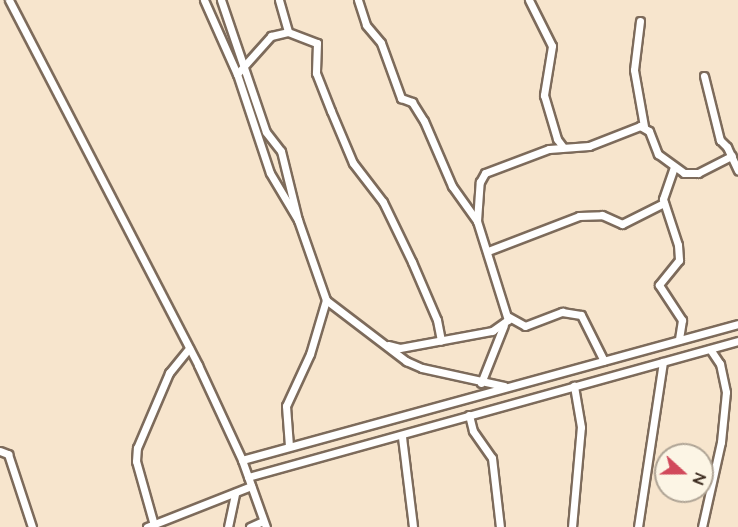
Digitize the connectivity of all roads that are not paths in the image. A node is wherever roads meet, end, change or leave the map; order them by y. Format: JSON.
{"nodes":[{"id":1,"x":9,"y":0,"type":"edge"},
{"id":2,"x":204,"y":0,"type":"edge"},
{"id":3,"x":221,"y":0,"type":"edge"},
{"id":4,"x":279,"y":0,"type":"edge"},
{"id":5,"x":358,"y":0,"type":"edge"},
{"id":6,"x":529,"y":0,"type":"edge"},
{"id":7,"x":640,"y":21,"type":"dead end"},
{"id":8,"x":288,"y":32,"type":"junction"},
{"id":9,"x":245,"y":62,"type":"junction"},
{"id":10,"x":237,"y":74,"type":"junction"},
{"id":11,"x":704,"y":76,"type":"dead end"},
{"id":12,"x":644,"y":126,"type":"junction"},
{"id":13,"x":564,"y":147,"type":"junction"},
{"id":14,"x":732,"y":156,"type":"junction"},
{"id":15,"x":674,"y":167,"type":"junction"},
{"id":16,"x":738,"y":171,"type":"edge"},
{"id":17,"x":664,"y":203,"type":"junction"},
{"id":18,"x":298,"y":220,"type":"junction"},
{"id":19,"x":477,"y":221,"type":"junction"},
{"id":20,"x":488,"y":251,"type":"junction"},
{"id":21,"x":326,"y":300,"type":"junction"},
{"id":22,"x":509,"y":317,"type":"junction"},
{"id":23,"x":738,"y":324,"type":"edge"},
{"id":24,"x":504,"y":326,"type":"junction"},
{"id":25,"x":679,"y":340,"type":"junction"},
{"id":26,"x":441,"y":341,"type":"junction"},
{"id":27,"x":738,"y":341,"type":"edge"},
{"id":28,"x":388,"y":345,"type":"junction"},
{"id":29,"x":189,"y":348,"type":"junction"},
{"id":30,"x":710,"y":349,"type":"junction"},
{"id":31,"x":604,"y":360,"type":"junction"},
{"id":32,"x":663,"y":362,"type":"junction"},
{"id":33,"x":481,"y":383,"type":"junction"},
{"id":34,"x":574,"y":386,"type":"junction"},
{"id":35,"x":507,"y":387,"type":"junction"},
{"id":36,"x":470,"y":415,"type":"junction"},
{"id":37,"x":402,"y":437,"type":"junction"},
{"id":38,"x":289,"y":446,"type":"junction"},
{"id":39,"x":0,"y":451,"type":"edge"},
{"id":40,"x":242,"y":460,"type":"junction"},
{"id":41,"x":248,"y":477,"type":"junction"},
{"id":42,"x":251,"y":486,"type":"junction"},
{"id":43,"x":235,"y":493,"type":"junction"},
{"id":44,"x":265,"y":524,"type":"edge"},
{"id":45,"x":151,"y":526,"type":"edge"},
{"id":46,"x":32,"y":527,"type":"edge"},
{"id":47,"x":228,"y":527,"type":"edge"},
{"id":48,"x":250,"y":527,"type":"edge"},
{"id":49,"x":413,"y":527,"type":"edge"},
{"id":50,"x":500,"y":527,"type":"edge"},
{"id":51,"x":572,"y":527,"type":"edge"},
{"id":52,"x":638,"y":527,"type":"edge"},
{"id":53,"x":702,"y":527,"type":"edge"}],
"edges":[{"from":1,"to":29,"type":"street"},
{"from":2,"to":10,"type":"street"},
{"from":3,"to":9,"type":"street"},
{"from":4,"to":8,"type":"street"},
{"from":5,"to":19,"type":"street"},
{"from":6,"to":13,"type":"street"},
{"from":7,"to":12,"type":"street"},
{"from":8,"to":9,"type":"street"},
{"from":8,"to":26,"type":"street"},
{"from":9,"to":10,"type":"street"},
{"from":9,"to":18,"type":"street"},
{"from":10,"to":18,"type":"street"},
{"from":11,"to":14,"type":"street"},
{"from":12,"to":13,"type":"street"},
{"from":12,"to":15,"type":"street"},
{"from":13,"to":19,"type":"street"},
{"from":14,"to":15,"type":"street"},
{"from":14,"to":16,"type":"street"},
{"from":15,"to":17,"type":"street"},
{"from":17,"to":20,"type":"street"},
{"from":17,"to":25,"type":"street"},
{"from":18,"to":21,"type":"street"},
{"from":19,"to":20,"type":"street"},
{"from":20,"to":22,"type":"street"},
{"from":21,"to":28,"type":"street"},
{"from":21,"to":38,"type":"street"},
{"from":22,"to":24,"type":"street"},
{"from":22,"to":31,"type":"street"},
{"from":23,"to":25,"type":"street"},
{"from":24,"to":26,"type":"street"},
{"from":24,"to":33,"type":"street"},
{"from":25,"to":31,"type":"street"},
{"from":26,"to":28,"type":"street"},
{"from":27,"to":30,"type":"street"},
{"from":28,"to":33,"type":"street"},
{"from":29,"to":40,"type":"street"},
{"from":29,"to":45,"type":"street"},
{"from":30,"to":32,"type":"street"},
{"from":30,"to":53,"type":"street"},
{"from":31,"to":35,"type":"street"},
{"from":32,"to":34,"type":"street"},
{"from":32,"to":52,"type":"street"},
{"from":33,"to":35,"type":"street"},
{"from":34,"to":36,"type":"street"},
{"from":34,"to":51,"type":"street"},
{"from":35,"to":38,"type":"street"},
{"from":36,"to":37,"type":"street"},
{"from":36,"to":50,"type":"street"},
{"from":37,"to":41,"type":"street"},
{"from":37,"to":49,"type":"street"},
{"from":38,"to":40,"type":"street"},
{"from":39,"to":46,"type":"street"},
{"from":40,"to":41,"type":"street"},
{"from":41,"to":42,"type":"street"},
{"from":42,"to":43,"type":"street"},
{"from":42,"to":44,"type":"street"},
{"from":43,"to":45,"type":"street"},
{"from":43,"to":47,"type":"street"},
{"from":44,"to":48,"type":"street"}]}
